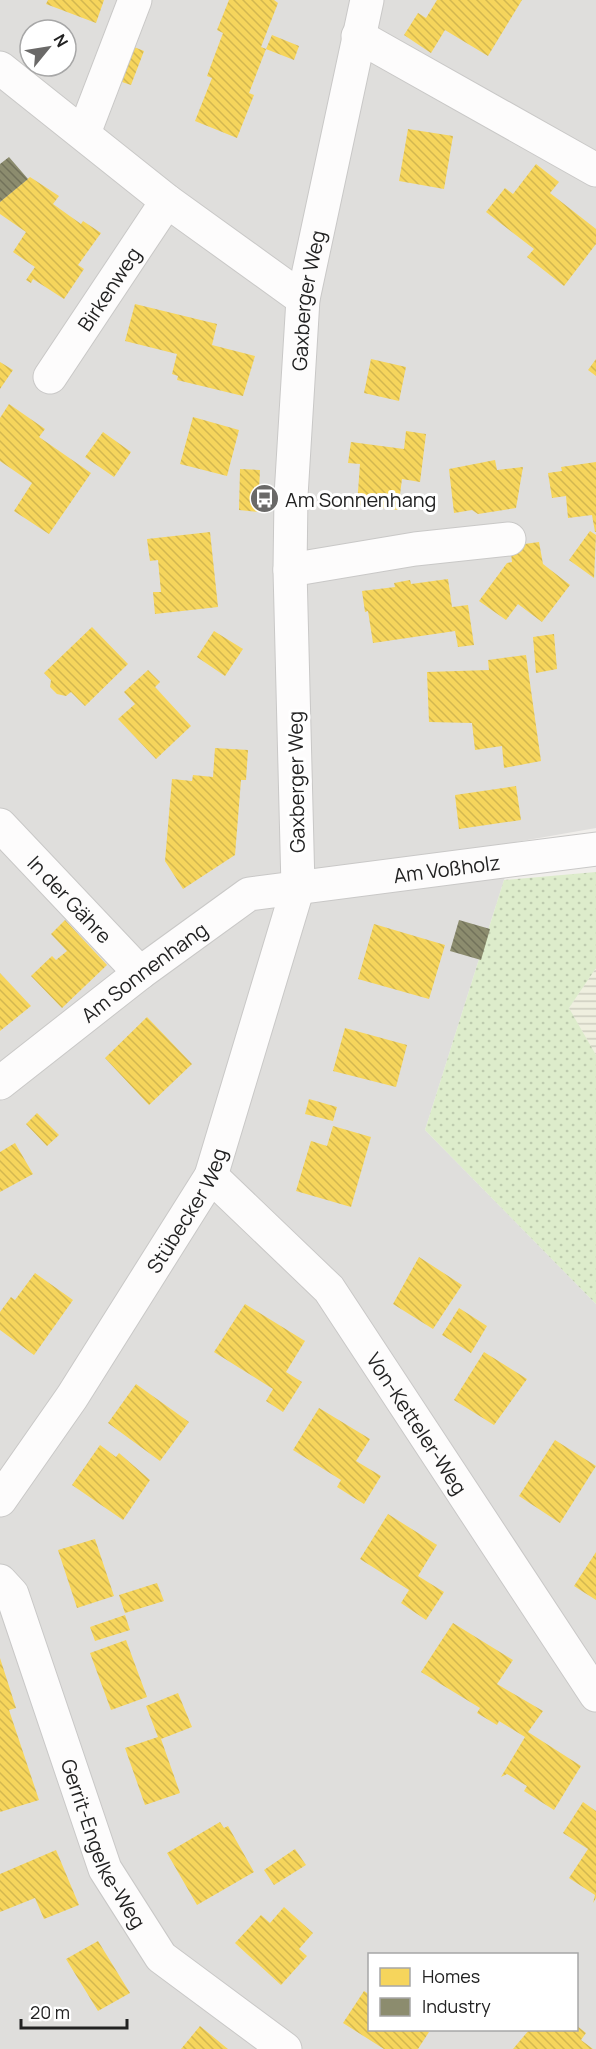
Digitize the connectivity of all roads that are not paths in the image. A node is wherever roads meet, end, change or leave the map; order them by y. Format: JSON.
{"nodes":[{"id":1,"x":135,"y":0,"type":"edge"},
{"id":2,"x":367,"y":0,"type":"edge"},
{"id":3,"x":358,"y":36,"type":"junction"},
{"id":4,"x":0,"y":68,"type":"edge"},
{"id":5,"x":84,"y":133,"type":"junction"},
{"id":6,"x":596,"y":170,"type":"edge"},
{"id":7,"x":167,"y":201,"type":"junction"},
{"id":8,"x":303,"y":299,"type":"junction"},
{"id":9,"x":50,"y":377,"type":"dead end"},
{"id":10,"x":508,"y":539,"type":"dead end"},
{"id":11,"x":290,"y":570,"type":"junction"},
{"id":12,"x":0,"y":825,"type":"edge"},
{"id":13,"x":596,"y":849,"type":"edge"},
{"id":14,"x":298,"y":887,"type":"junction"},
{"id":15,"x":140,"y":974,"type":"junction"},
{"id":16,"x":0,"y":1083,"type":"edge"},
{"id":17,"x":211,"y":1176,"type":"junction"},
{"id":18,"x":0,"y":1500,"type":"edge"},
{"id":19,"x":0,"y":1581,"type":"edge"},
{"id":20,"x":596,"y":1695,"type":"edge"},
{"id":21,"x":285,"y":2049,"type":"edge"}],
"edges":[{"from":1,"to":5,"type":"street"},
{"from":2,"to":3,"type":"street","name":"Gaxberger Weg"},
{"from":3,"to":6,"type":"street"},
{"from":3,"to":8,"type":"street","name":"Gaxberger Weg"},
{"from":4,"to":5,"type":"street"},
{"from":5,"to":7,"type":"street"},
{"from":7,"to":8,"type":"street"},
{"from":7,"to":9,"type":"street","name":"Birkenweg"},
{"from":8,"to":11,"type":"street","name":"Gaxberger Weg"},
{"from":10,"to":11,"type":"street"},
{"from":11,"to":14,"type":"street","name":"Gaxberger Weg"},
{"from":12,"to":15,"type":"street","name":"In der Gähre"},
{"from":13,"to":14,"type":"street","name":"Am Voßholz"},
{"from":14,"to":15,"type":"street","name":"Am Sonnenhang"},
{"from":14,"to":17,"type":"street","name":"Stübecker Weg"},
{"from":15,"to":16,"type":"street","name":"Am Sonnenhang"},
{"from":17,"to":18,"type":"street","name":"Stübecker Weg"},
{"from":17,"to":20,"type":"street","name":"Von-Ketteler-Weg"},
{"from":19,"to":21,"type":"street","name":"Gerrit-Engelke-Weg"}]}
